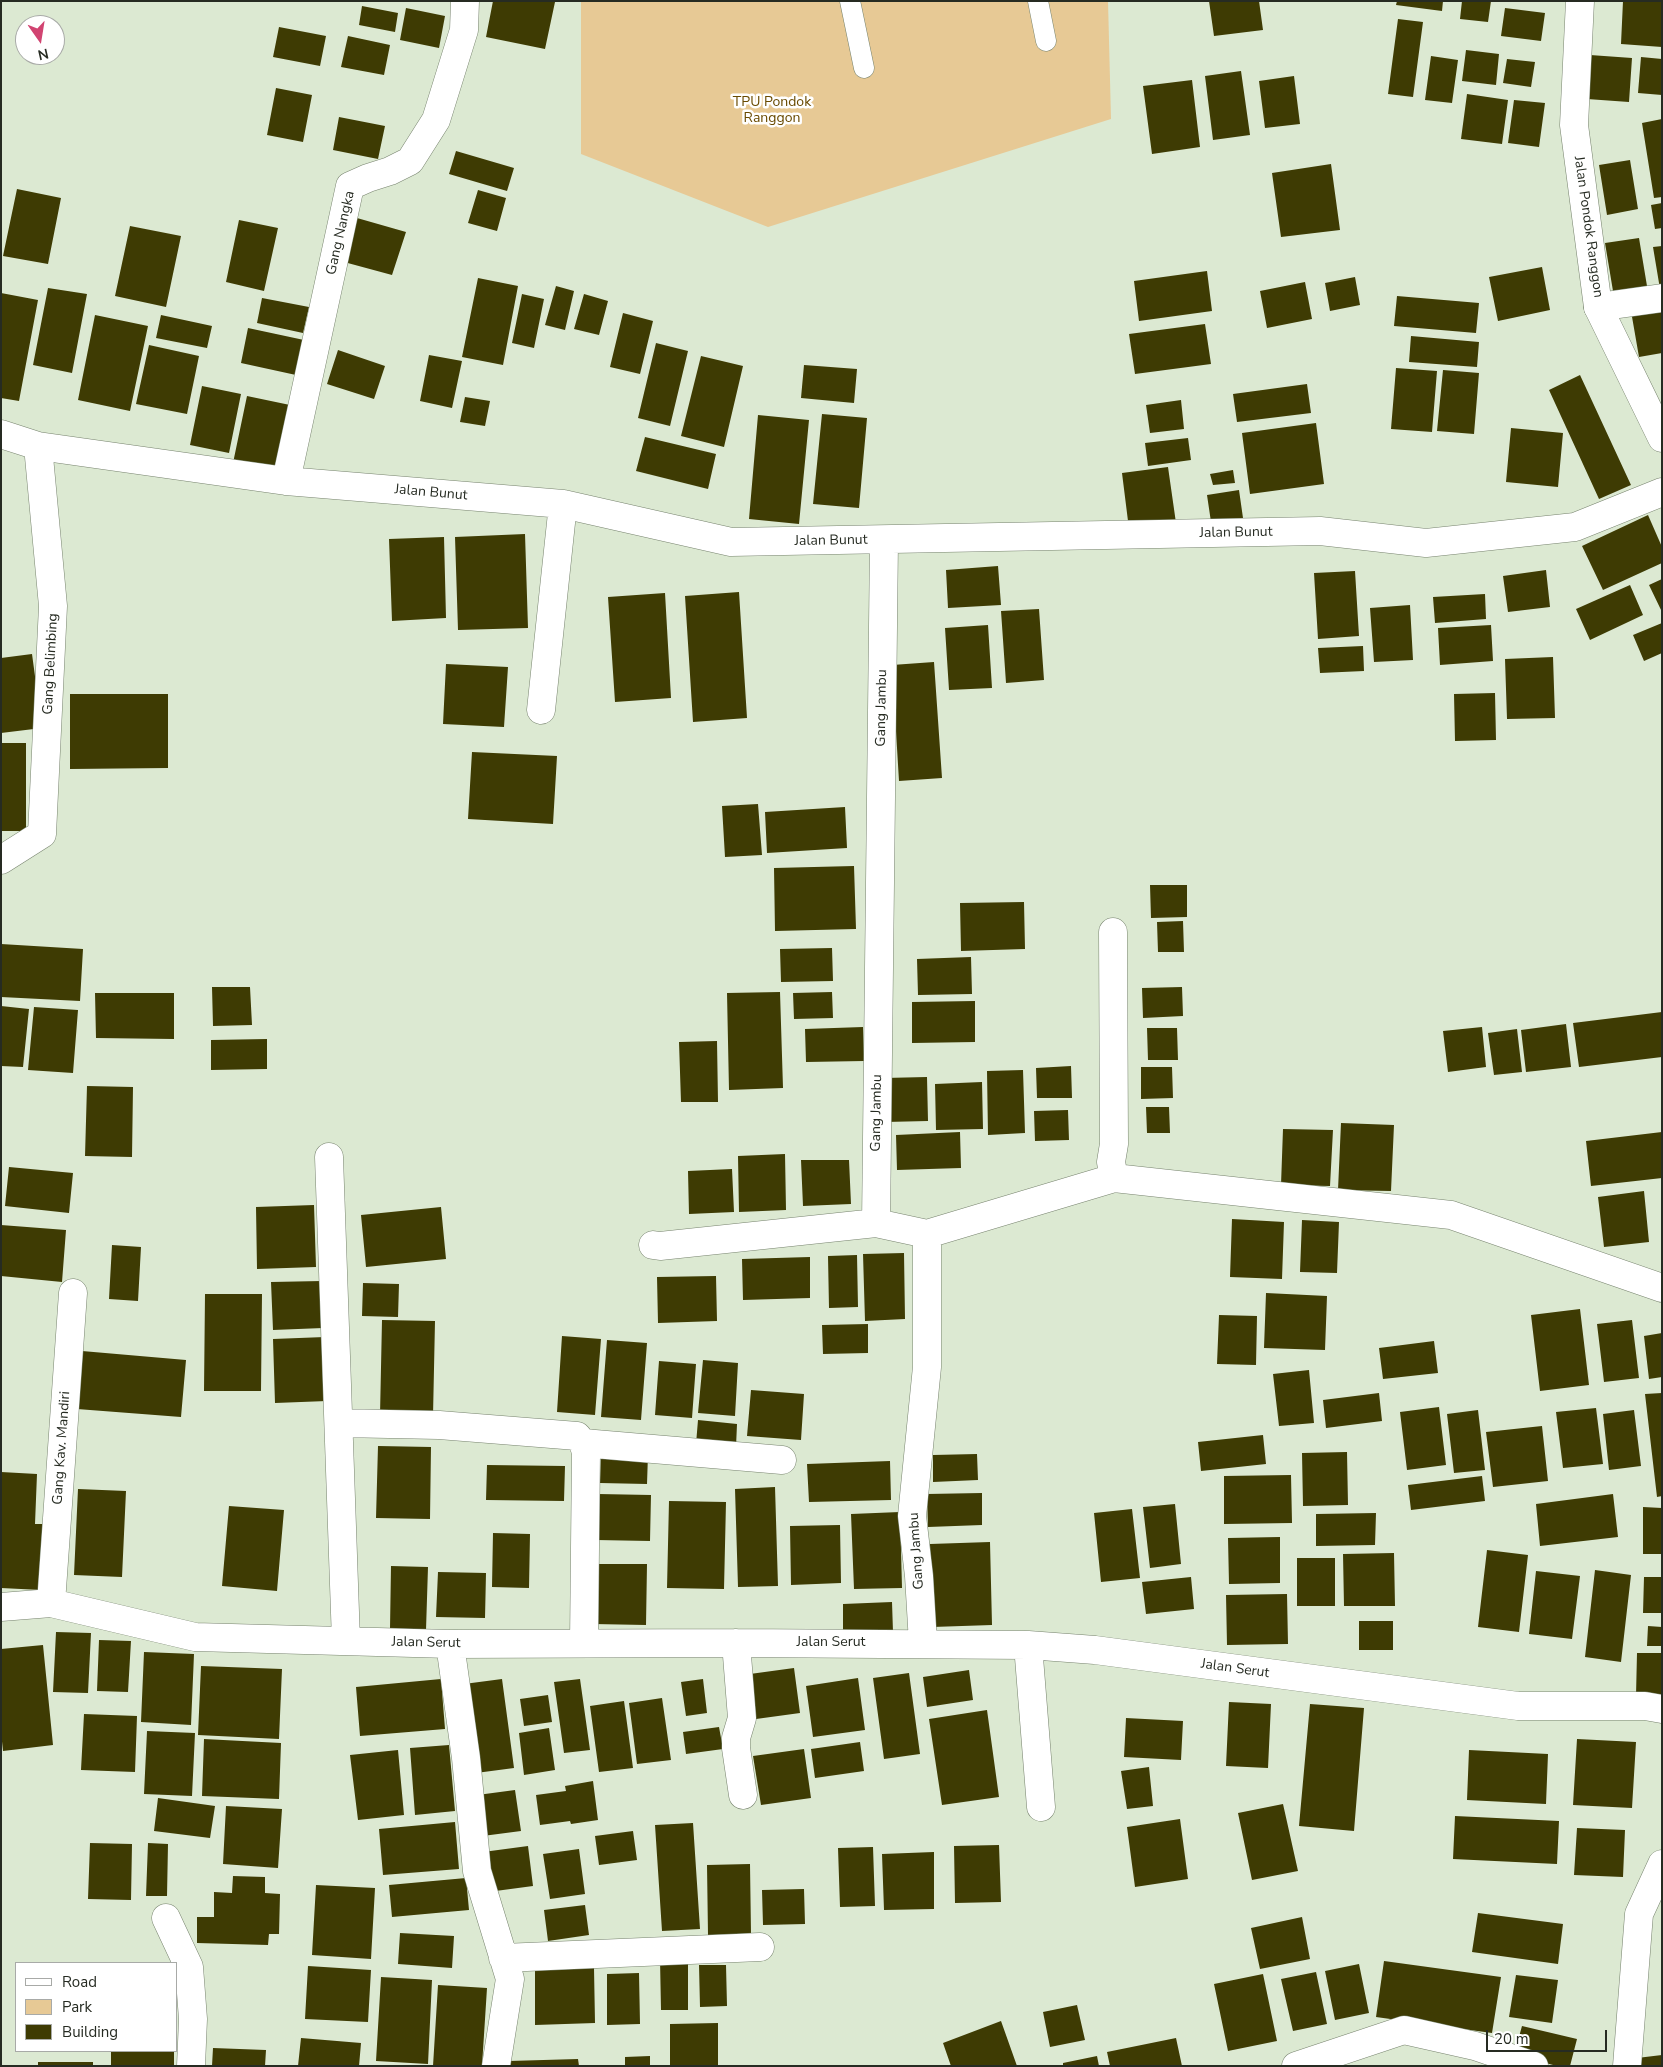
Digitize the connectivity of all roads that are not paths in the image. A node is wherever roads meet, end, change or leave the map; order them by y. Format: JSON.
{"nodes":[{"id":1,"x":465,"y":1,"type":"edge"},
{"id":2,"x":850,"y":1,"type":"edge"},
{"id":3,"x":1038,"y":1,"type":"edge"},
{"id":4,"x":1580,"y":1,"type":"edge"},
{"id":5,"x":1046,"y":42,"type":"dead end"},
{"id":6,"x":864,"y":68,"type":"dead end"},
{"id":7,"x":1662,"y":298,"type":"edge"},
{"id":8,"x":1598,"y":307,"type":"junction"},
{"id":9,"x":1,"y":434,"type":"edge"},
{"id":10,"x":1662,"y":438,"type":"edge"},
{"id":11,"x":38,"y":446,"type":"junction"},
{"id":12,"x":286,"y":481,"type":"junction"},
{"id":13,"x":1662,"y":492,"type":"edge"},
{"id":14,"x":563,"y":504,"type":"junction"},
{"id":15,"x":884,"y":541,"type":"junction"},
{"id":16,"x":541,"y":710,"type":"dead end"},
{"id":17,"x":1,"y":860,"type":"edge"},
{"id":18,"x":1113,"y":932,"type":"dead end"},
{"id":19,"x":329,"y":1158,"type":"dead end"},
{"id":20,"x":1114,"y":1178,"type":"junction"},
{"id":21,"x":876,"y":1223,"type":"junction"},
{"id":22,"x":927,"y":1234,"type":"junction"},
{"id":23,"x":653,"y":1244,"type":"dead end"},
{"id":24,"x":1662,"y":1288,"type":"edge"},
{"id":25,"x":73,"y":1293,"type":"dead end"},
{"id":26,"x":339,"y":1423,"type":"junction"},
{"id":27,"x":583,"y":1443,"type":"junction"},
{"id":28,"x":782,"y":1460,"type":"dead end"},
{"id":29,"x":51,"y":1603,"type":"junction"},
{"id":30,"x":1,"y":1607,"type":"edge"},
{"id":31,"x":346,"y":1641,"type":"junction"},
{"id":32,"x":584,"y":1643,"type":"junction"},
{"id":33,"x":736,"y":1643,"type":"junction"},
{"id":34,"x":923,"y":1643,"type":"junction"},
{"id":35,"x":450,"y":1644,"type":"junction"},
{"id":36,"x":1028,"y":1645,"type":"junction"},
{"id":37,"x":1662,"y":1709,"type":"edge"},
{"id":38,"x":743,"y":1795,"type":"dead end"},
{"id":39,"x":1041,"y":1807,"type":"dead end"},
{"id":40,"x":1662,"y":1864,"type":"edge"},
{"id":41,"x":166,"y":1918,"type":"dead end"},
{"id":42,"x":760,"y":1947,"type":"dead end"},
{"id":43,"x":503,"y":1958,"type":"junction"},
{"id":44,"x":191,"y":2066,"type":"edge"},
{"id":45,"x":496,"y":2066,"type":"edge"},
{"id":46,"x":1296,"y":2066,"type":"edge"},
{"id":47,"x":1534,"y":2066,"type":"edge"},
{"id":48,"x":1627,"y":2066,"type":"edge"}],
"edges":[{"from":1,"to":12,"type":"street","name":"Gang Nangka"},
{"from":2,"to":6,"type":"lane"},
{"from":3,"to":5,"type":"lane"},
{"from":4,"to":8,"type":"street","name":"Jalan Pondok Ranggon"},
{"from":7,"to":8,"type":"street"},
{"from":8,"to":10,"type":"street","name":"Jalan Pondok Ranggon"},
{"from":9,"to":11,"type":"street","name":"Jalan Bunut"},
{"from":11,"to":12,"type":"street","name":"Jalan Bunut"},
{"from":11,"to":17,"type":"street","name":"Gang Belimbing"},
{"from":12,"to":14,"type":"street","name":"Jalan Bunut"},
{"from":13,"to":15,"type":"street","name":"Jalan Bunut"},
{"from":14,"to":15,"type":"street","name":"Jalan Bunut"},
{"from":14,"to":16,"type":"street"},
{"from":15,"to":21,"type":"street","name":"Gang Jambu"},
{"from":18,"to":20,"type":"street"},
{"from":19,"to":26,"type":"street"},
{"from":20,"to":22,"type":"street"},
{"from":20,"to":24,"type":"street"},
{"from":21,"to":22,"type":"street"},
{"from":21,"to":23,"type":"street"},
{"from":22,"to":34,"type":"street","name":"Gang Jambu"},
{"from":25,"to":29,"type":"street","name":"Gang Kav. Mandiri"},
{"from":26,"to":27,"type":"street"},
{"from":26,"to":31,"type":"street"},
{"from":27,"to":28,"type":"street"},
{"from":27,"to":32,"type":"street"},
{"from":29,"to":30,"type":"street","name":"Jalan Serut"},
{"from":29,"to":31,"type":"street","name":"Jalan Serut"},
{"from":31,"to":35,"type":"street","name":"Jalan Serut"},
{"from":32,"to":33,"type":"street","name":"Jalan Serut"},
{"from":32,"to":35,"type":"street","name":"Jalan Serut"},
{"from":33,"to":34,"type":"street","name":"Jalan Serut"},
{"from":33,"to":38,"type":"street"},
{"from":34,"to":36,"type":"street","name":"Jalan Serut"},
{"from":35,"to":43,"type":"street"},
{"from":36,"to":37,"type":"street","name":"Jalan Serut"},
{"from":36,"to":39,"type":"street"},
{"from":40,"to":48,"type":"street"},
{"from":41,"to":44,"type":"street"},
{"from":42,"to":43,"type":"street"},
{"from":43,"to":45,"type":"street"},
{"from":46,"to":47,"type":"street"}]}
